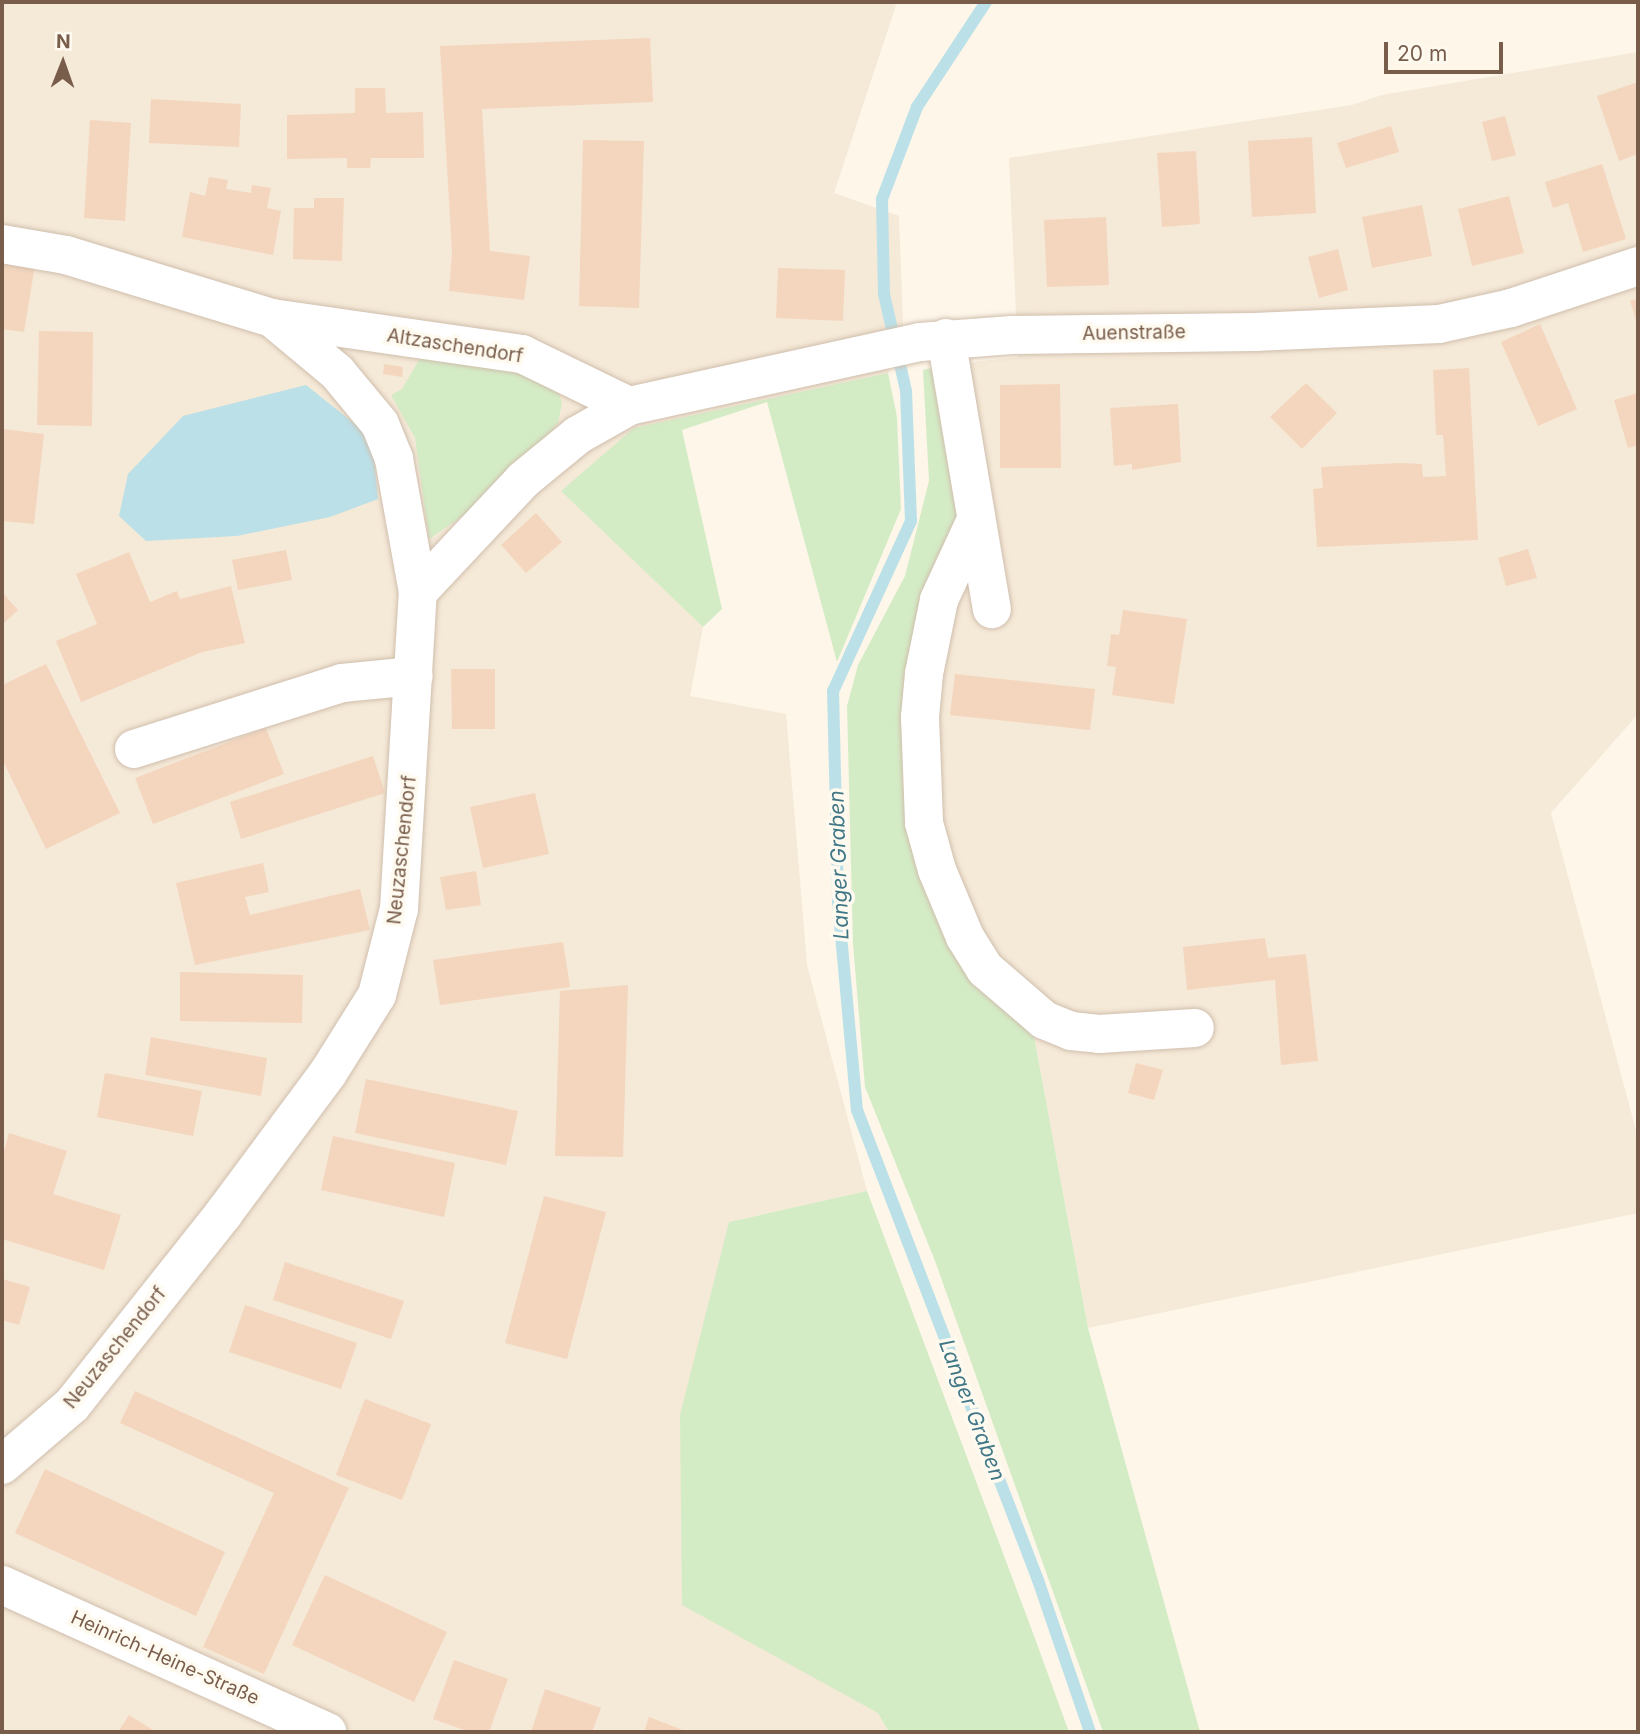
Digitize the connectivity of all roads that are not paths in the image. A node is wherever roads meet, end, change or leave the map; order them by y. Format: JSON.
{"nodes":[{"id":1,"x":2,"y":244,"type":"edge"},
{"id":2,"x":1638,"y":266,"type":"edge"},
{"id":3,"x":272,"y":318,"type":"junction"},
{"id":4,"x":933,"y":340,"type":"junction"},
{"id":5,"x":629,"y":406,"type":"junction"},
{"id":6,"x":975,"y":522,"type":"junction"},
{"id":7,"x":418,"y":592,"type":"junction"},
{"id":8,"x":992,"y":609,"type":"dead end"},
{"id":9,"x":414,"y":676,"type":"junction"},
{"id":10,"x":134,"y":749,"type":"dead end"},
{"id":11,"x":1195,"y":1028,"type":"dead end"},
{"id":12,"x":2,"y":1465,"type":"edge"},
{"id":13,"x":2,"y":1585,"type":"edge"},
{"id":14,"x":327,"y":1732,"type":"edge"}],
"edges":[{"from":1,"to":3,"type":"street","name":"Altzaschendorf"},
{"from":2,"to":4,"type":"street","name":"Auenstraße"},
{"from":3,"to":5,"type":"street","name":"Altzaschendorf"},
{"from":3,"to":7,"type":"street","name":"Altzaschendorf"},
{"from":4,"to":5,"type":"street","name":"Auenstraße"},
{"from":4,"to":6,"type":"street"},
{"from":5,"to":7,"type":"street"},
{"from":6,"to":8,"type":"street"},
{"from":6,"to":11,"type":"street"},
{"from":7,"to":9,"type":"street","name":"Neuzaschendorf"},
{"from":9,"to":10,"type":"street"},
{"from":9,"to":12,"type":"street","name":"Neuzaschendorf"},
{"from":13,"to":14,"type":"street","name":"Heinrich-Heine-Straße"}]}
